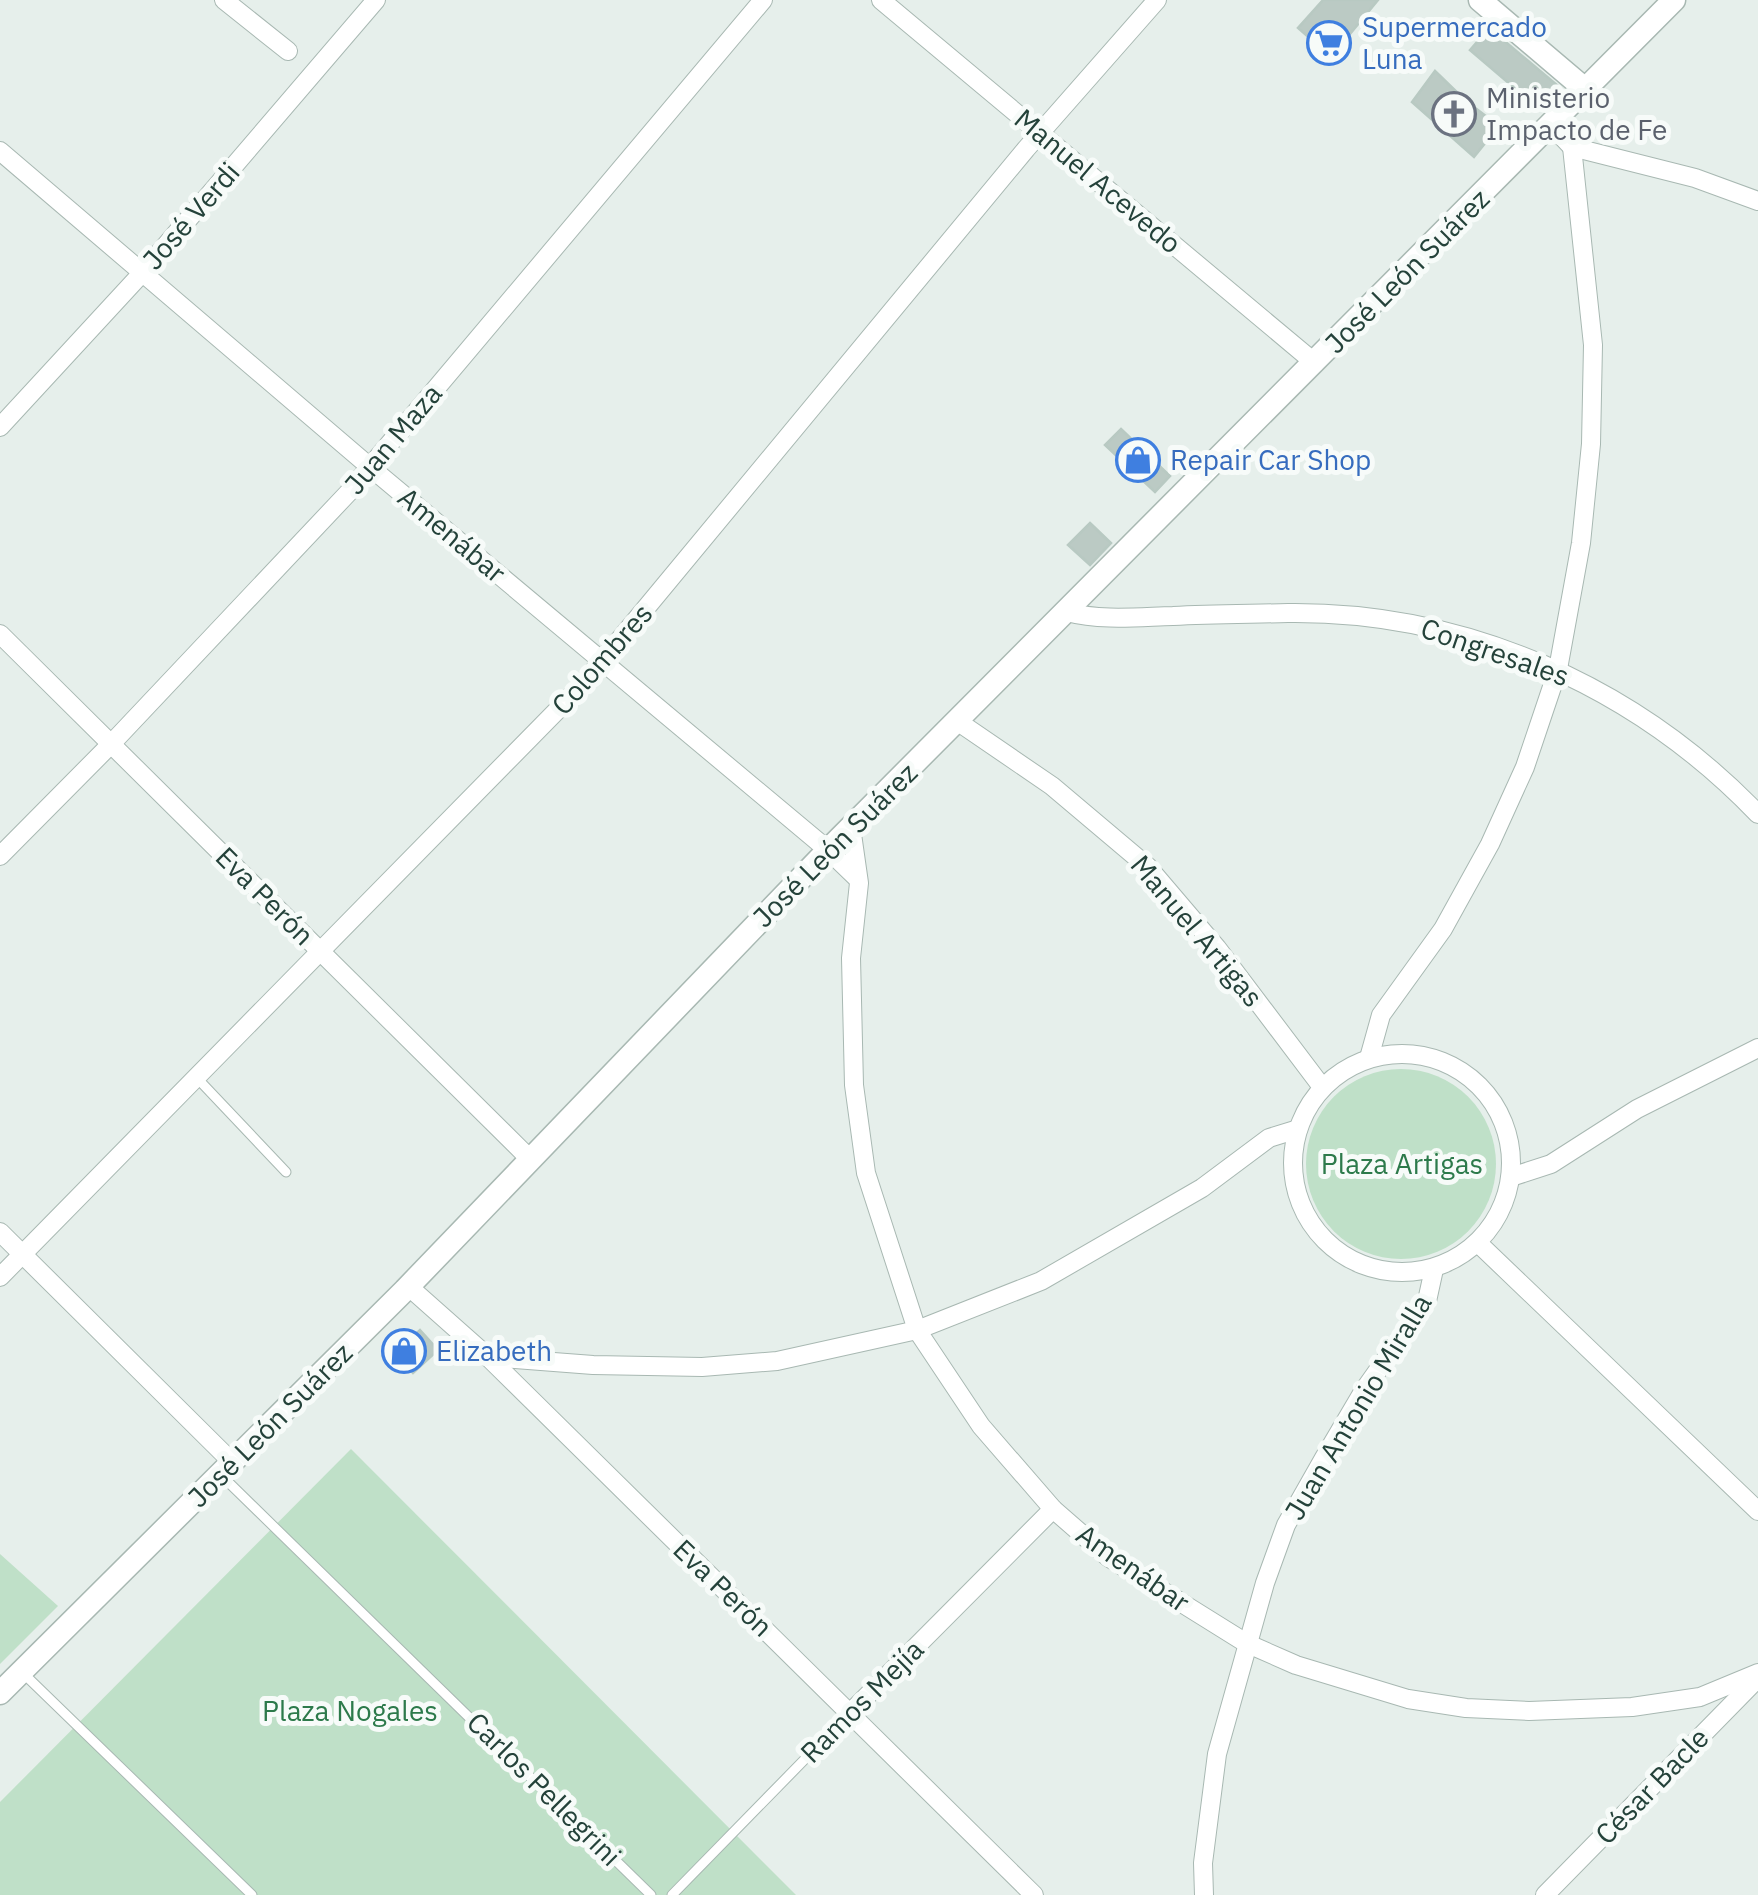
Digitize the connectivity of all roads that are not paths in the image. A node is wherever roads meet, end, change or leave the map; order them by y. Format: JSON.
{"nodes":[{"id":1,"x":224,"y":0,"type":"edge"},
{"id":2,"x":376,"y":0,"type":"edge"},
{"id":3,"x":763,"y":0,"type":"edge"},
{"id":4,"x":881,"y":0,"type":"edge"},
{"id":5,"x":1157,"y":0,"type":"edge"},
{"id":6,"x":1480,"y":0,"type":"edge"},
{"id":7,"x":1674,"y":0,"type":"edge"},
{"id":8,"x":288,"y":51,"type":"dead end"},
{"id":9,"x":1586,"y":90,"type":"junction"},
{"id":10,"x":1552,"y":126,"type":"junction"},
{"id":11,"x":1041,"y":133,"type":"junction"},
{"id":12,"x":1572,"y":147,"type":"junction"},
{"id":13,"x":0,"y":151,"type":"edge"},
{"id":14,"x":1758,"y":201,"type":"edge"},
{"id":15,"x":143,"y":272,"type":"junction"},
{"id":16,"x":1314,"y":362,"type":"junction"},
{"id":17,"x":0,"y":427,"type":"edge"},
{"id":18,"x":370,"y":467,"type":"junction"},
{"id":19,"x":1067,"y":612,"type":"junction"},
{"id":20,"x":0,"y":634,"type":"edge"},
{"id":21,"x":604,"y":661,"type":"junction"},
{"id":22,"x":1558,"y":669,"type":"junction"},
{"id":23,"x":957,"y":721,"type":"junction"},
{"id":24,"x":112,"y":743,"type":"junction"},
{"id":25,"x":1756,"y":807,"type":"edge"},
{"id":26,"x":851,"y":827,"type":"junction"},
{"id":27,"x":828,"y":850,"type":"junction"},
{"id":28,"x":0,"y":856,"type":"edge"},
{"id":29,"x":858,"y":879,"type":"junction"},
{"id":30,"x":321,"y":952,"type":"junction"},
{"id":31,"x":1758,"y":1048,"type":"edge"},
{"id":32,"x":1369,"y":1058,"type":"junction"},
{"id":33,"x":197,"y":1078,"type":"junction"},
{"id":34,"x":1322,"y":1088,"type":"junction"},
{"id":35,"x":1298,"y":1129,"type":"junction"},
{"id":36,"x":529,"y":1158,"type":"junction"},
{"id":37,"x":286,"y":1172,"type":"dead end"},
{"id":38,"x":1511,"y":1177,"type":"junction"},
{"id":39,"x":0,"y":1232,"type":"edge"},
{"id":40,"x":1478,"y":1243,"type":"junction"},
{"id":41,"x":22,"y":1254,"type":"junction"},
{"id":42,"x":1434,"y":1269,"type":"junction"},
{"id":43,"x":0,"y":1277,"type":"edge"},
{"id":44,"x":408,"y":1286,"type":"junction"},
{"id":45,"x":918,"y":1330,"type":"junction"},
{"id":46,"x":488,"y":1357,"type":"junction"},
{"id":47,"x":227,"y":1469,"type":"junction"},
{"id":48,"x":1053,"y":1509,"type":"junction"},
{"id":49,"x":1758,"y":1511,"type":"edge"},
{"id":50,"x":1246,"y":1643,"type":"junction"},
{"id":51,"x":22,"y":1672,"type":"junction"},
{"id":52,"x":1758,"y":1675,"type":"edge"},
{"id":53,"x":0,"y":1693,"type":"edge"},
{"id":54,"x":850,"y":1712,"type":"junction"},
{"id":55,"x":252,"y":1895,"type":"edge"},
{"id":56,"x":651,"y":1895,"type":"edge"},
{"id":57,"x":672,"y":1895,"type":"edge"},
{"id":58,"x":1034,"y":1895,"type":"edge"},
{"id":59,"x":1204,"y":1895,"type":"edge"},
{"id":60,"x":1546,"y":1895,"type":"edge"}],
"edges":[{"from":1,"to":8,"type":"street"},
{"from":2,"to":15,"type":"street","name":"José Verdi"},
{"from":3,"to":18,"type":"street","name":"Juan Maza"},
{"from":4,"to":11,"type":"street","name":"Manuel Acevedo"},
{"from":5,"to":11,"type":"street","name":"Colombres"},
{"from":6,"to":9,"type":"street"},
{"from":7,"to":9,"type":"street","name":"José León Suárez"},
{"from":9,"to":10,"type":"street","name":"José León Suárez"},
{"from":10,"to":12,"type":"street"},
{"from":10,"to":16,"type":"street","name":"José León Suárez"},
{"from":11,"to":16,"type":"street","name":"Manuel Acevedo"},
{"from":11,"to":21,"type":"street","name":"Colombres"},
{"from":12,"to":14,"type":"street"},
{"from":12,"to":22,"type":"street"},
{"from":13,"to":15,"type":"street","name":"Amenábar"},
{"from":15,"to":17,"type":"street","name":"José Verdi"},
{"from":15,"to":18,"type":"street","name":"Amenábar"},
{"from":16,"to":19,"type":"street","name":"José León Suárez"},
{"from":18,"to":21,"type":"street","name":"Amenábar"},
{"from":18,"to":24,"type":"street","name":"Juan Maza"},
{"from":19,"to":22,"type":"street","name":"Congresales"},
{"from":19,"to":23,"type":"street","name":"José León Suárez"},
{"from":20,"to":24,"type":"street","name":"Eva Perón"},
{"from":21,"to":27,"type":"street","name":"Amenábar"},
{"from":21,"to":30,"type":"street","name":"Colombres"},
{"from":22,"to":25,"type":"street","name":"Congresales"},
{"from":22,"to":32,"type":"street"},
{"from":23,"to":26,"type":"street","name":"José León Suárez"},
{"from":23,"to":34,"type":"street","name":"Manuel Artigas"},
{"from":24,"to":28,"type":"street","name":"Juan Maza"},
{"from":24,"to":30,"type":"street","name":"Eva Perón"},
{"from":26,"to":27,"type":"street","name":"José León Suárez"},
{"from":26,"to":29,"type":"street","name":"Amenábar"},
{"from":27,"to":29,"type":"street","name":"Amenábar"},
{"from":27,"to":36,"type":"street","name":"José León Suárez"},
{"from":29,"to":45,"type":"street","name":"Amenábar"},
{"from":30,"to":33,"type":"street","name":"Colombres"},
{"from":30,"to":36,"type":"street","name":"Eva Perón"},
{"from":31,"to":38,"type":"street"},
{"from":32,"to":34,"type":"street"},
{"from":32,"to":38,"type":"street"},
{"from":33,"to":37,"type":"lane"},
{"from":33,"to":41,"type":"street","name":"Colombres"},
{"from":34,"to":35,"type":"street"},
{"from":35,"to":42,"type":"street"},
{"from":35,"to":45,"type":"street"},
{"from":36,"to":44,"type":"street","name":"José León Suárez"},
{"from":38,"to":40,"type":"street"},
{"from":39,"to":41,"type":"street","name":"Carlos Pellegrini"},
{"from":40,"to":42,"type":"street"},
{"from":40,"to":49,"type":"street"},
{"from":41,"to":43,"type":"street","name":"Colombres"},
{"from":41,"to":47,"type":"street","name":"Carlos Pellegrini"},
{"from":42,"to":50,"type":"street","name":"Juan Antonio Miralla"},
{"from":44,"to":46,"type":"street","name":"Eva Perón"},
{"from":44,"to":47,"type":"street","name":"José León Suárez"},
{"from":45,"to":46,"type":"street"},
{"from":45,"to":48,"type":"street","name":"Amenábar"},
{"from":46,"to":54,"type":"street","name":"Eva Perón"},
{"from":47,"to":51,"type":"street","name":"José León Suárez"},
{"from":47,"to":56,"type":"lane","name":"Carlos Pellegrini"},
{"from":48,"to":50,"type":"street","name":"Amenábar"},
{"from":48,"to":54,"type":"street","name":"Ramos Mejía"},
{"from":50,"to":52,"type":"street","name":"Amenábar"},
{"from":50,"to":59,"type":"street","name":"Juan Antonio Miralla"},
{"from":51,"to":53,"type":"street","name":"José León Suárez"},
{"from":51,"to":55,"type":"lane"},
{"from":52,"to":60,"type":"street","name":"César Bacle"},
{"from":54,"to":57,"type":"lane","name":"Ramos Mejía"},
{"from":54,"to":58,"type":"street","name":"Eva Perón"}]}
